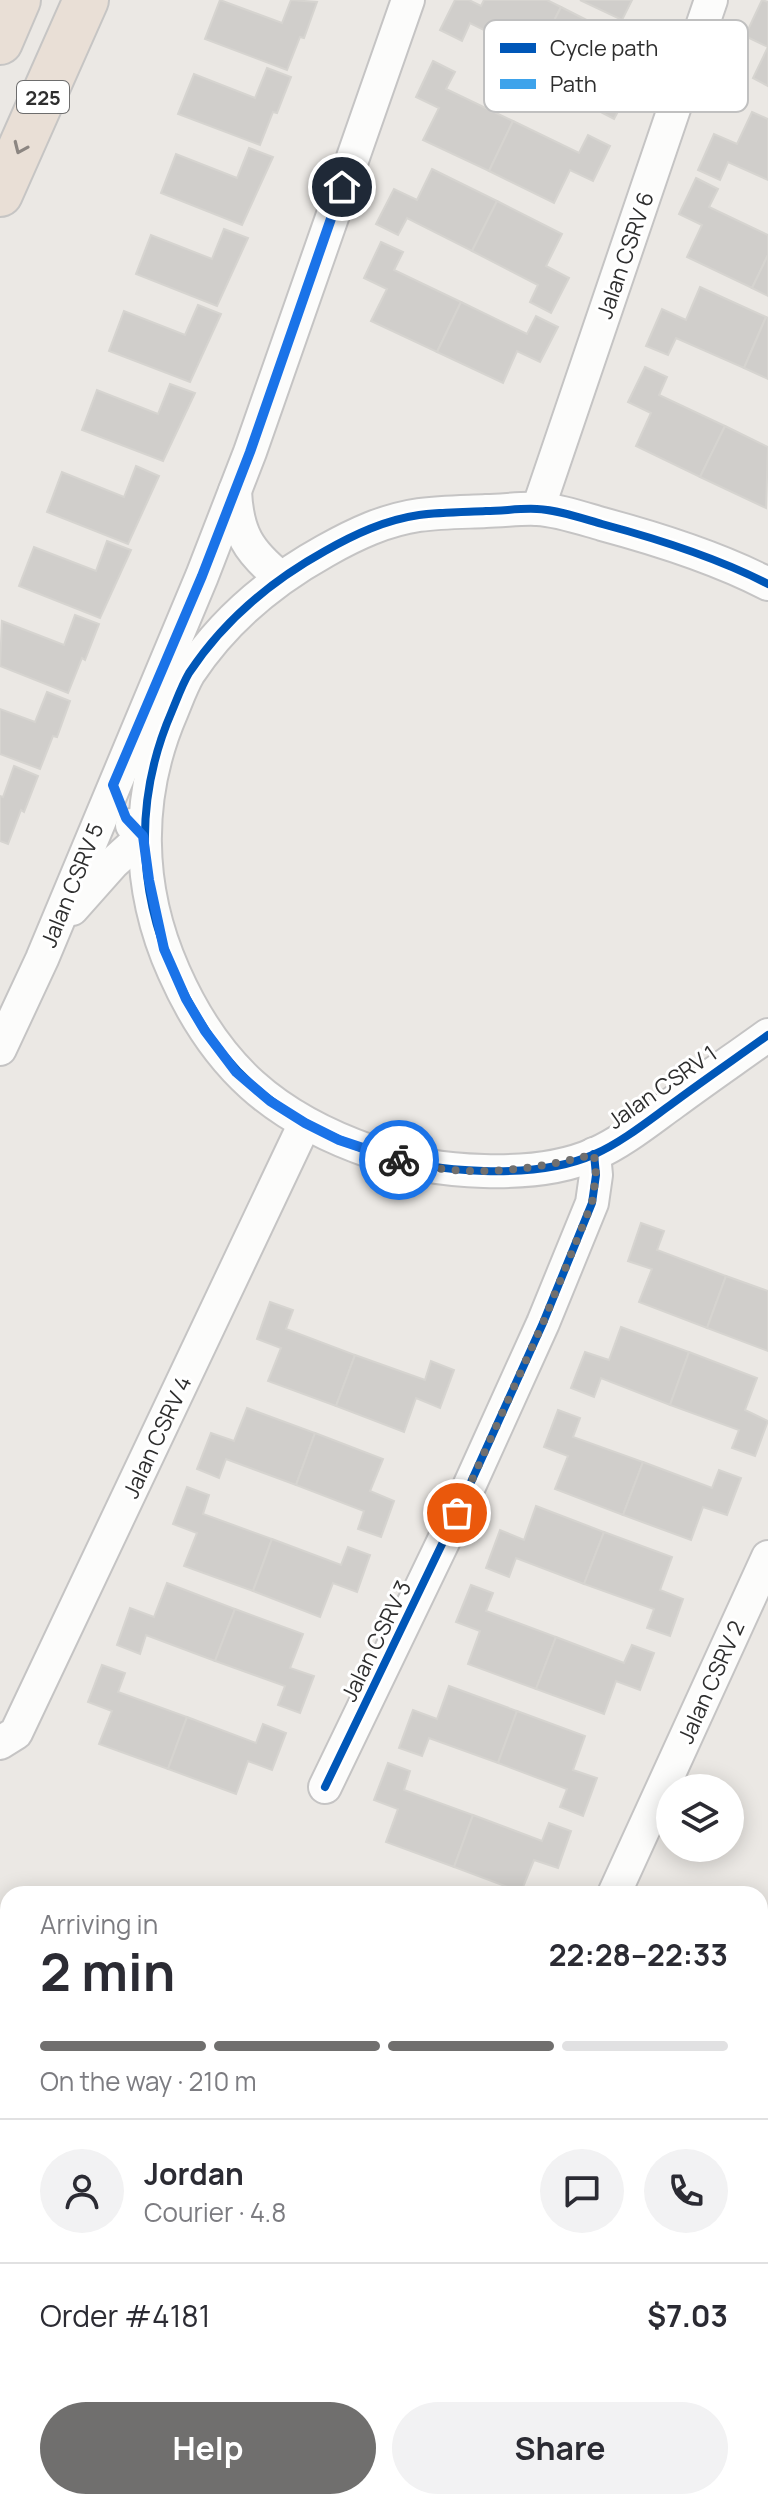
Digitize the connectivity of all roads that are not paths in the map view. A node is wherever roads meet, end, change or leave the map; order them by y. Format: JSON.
{"nodes":[{"id":1,"x":18,"y":0,"type":"edge"},
{"id":2,"x":86,"y":0,"type":"edge"},
{"id":3,"x":408,"y":0,"type":"edge"},
{"id":4,"x":711,"y":0,"type":"edge"},
{"id":5,"x":704,"y":20,"type":"edge"},
{"id":6,"x":0,"y":42,"type":"edge"},
{"id":7,"x":673,"y":112,"type":"edge"},
{"id":8,"x":0,"y":194,"type":"edge"},
{"id":9,"x":235,"y":491,"type":"junction"},
{"id":10,"x":538,"y":509,"type":"junction"},
{"id":11,"x":280,"y":577,"type":"junction"},
{"id":12,"x":768,"y":584,"type":"edge"},
{"id":13,"x":113,"y":785,"type":"junction"},
{"id":14,"x":143,"y":836,"type":"junction"},
{"id":15,"x":52,"y":934,"type":"junction"},
{"id":16,"x":768,"y":1035,"type":"edge"},
{"id":17,"x":0,"y":1049,"type":"edge"},
{"id":18,"x":305,"y":1123,"type":"junction"},
{"id":19,"x":594,"y":1154,"type":"junction"},
{"id":20,"x":768,"y":1557,"type":"edge"},
{"id":21,"x":0,"y":1743,"type":"edge"},
{"id":22,"x":325,"y":1787,"type":"dead end"},
{"id":23,"x":618,"y":1886,"type":"edge"}],
"edges":[{"from":1,"to":6,"type":"highway"},
{"from":2,"to":8,"type":"highway","number":"225","one_way":true},
{"from":3,"to":9,"type":"street","name":"Jalan CSRV 5"},
{"from":4,"to":5,"type":"street","name":"Jalan CSRV 6"},
{"from":7,"to":10,"type":"street","name":"Jalan CSRV 6"},
{"from":9,"to":11,"type":"street"},
{"from":9,"to":13,"type":"street","name":"Jalan CSRV 5"},
{"from":10,"to":11,"type":"street","name":"Jalan CSRV 1"},
{"from":10,"to":12,"type":"street","name":"Jalan CSRV 1"},
{"from":11,"to":14,"type":"street","name":"Jalan CSRV 1"},
{"from":13,"to":14,"type":"street"},
{"from":13,"to":15,"type":"street","name":"Jalan CSRV 5"},
{"from":14,"to":15,"type":"street"},
{"from":14,"to":18,"type":"street","name":"Jalan CSRV 1"},
{"from":15,"to":17,"type":"street","name":"Jalan CSRV 5"},
{"from":16,"to":19,"type":"street","name":"Jalan CSRV 1"},
{"from":18,"to":19,"type":"street","name":"Jalan CSRV 1"},
{"from":18,"to":21,"type":"street","name":"Jalan CSRV 4"},
{"from":19,"to":22,"type":"street","name":"Jalan CSRV 3"},
{"from":20,"to":23,"type":"street","name":"Jalan CSRV 2"}]}
